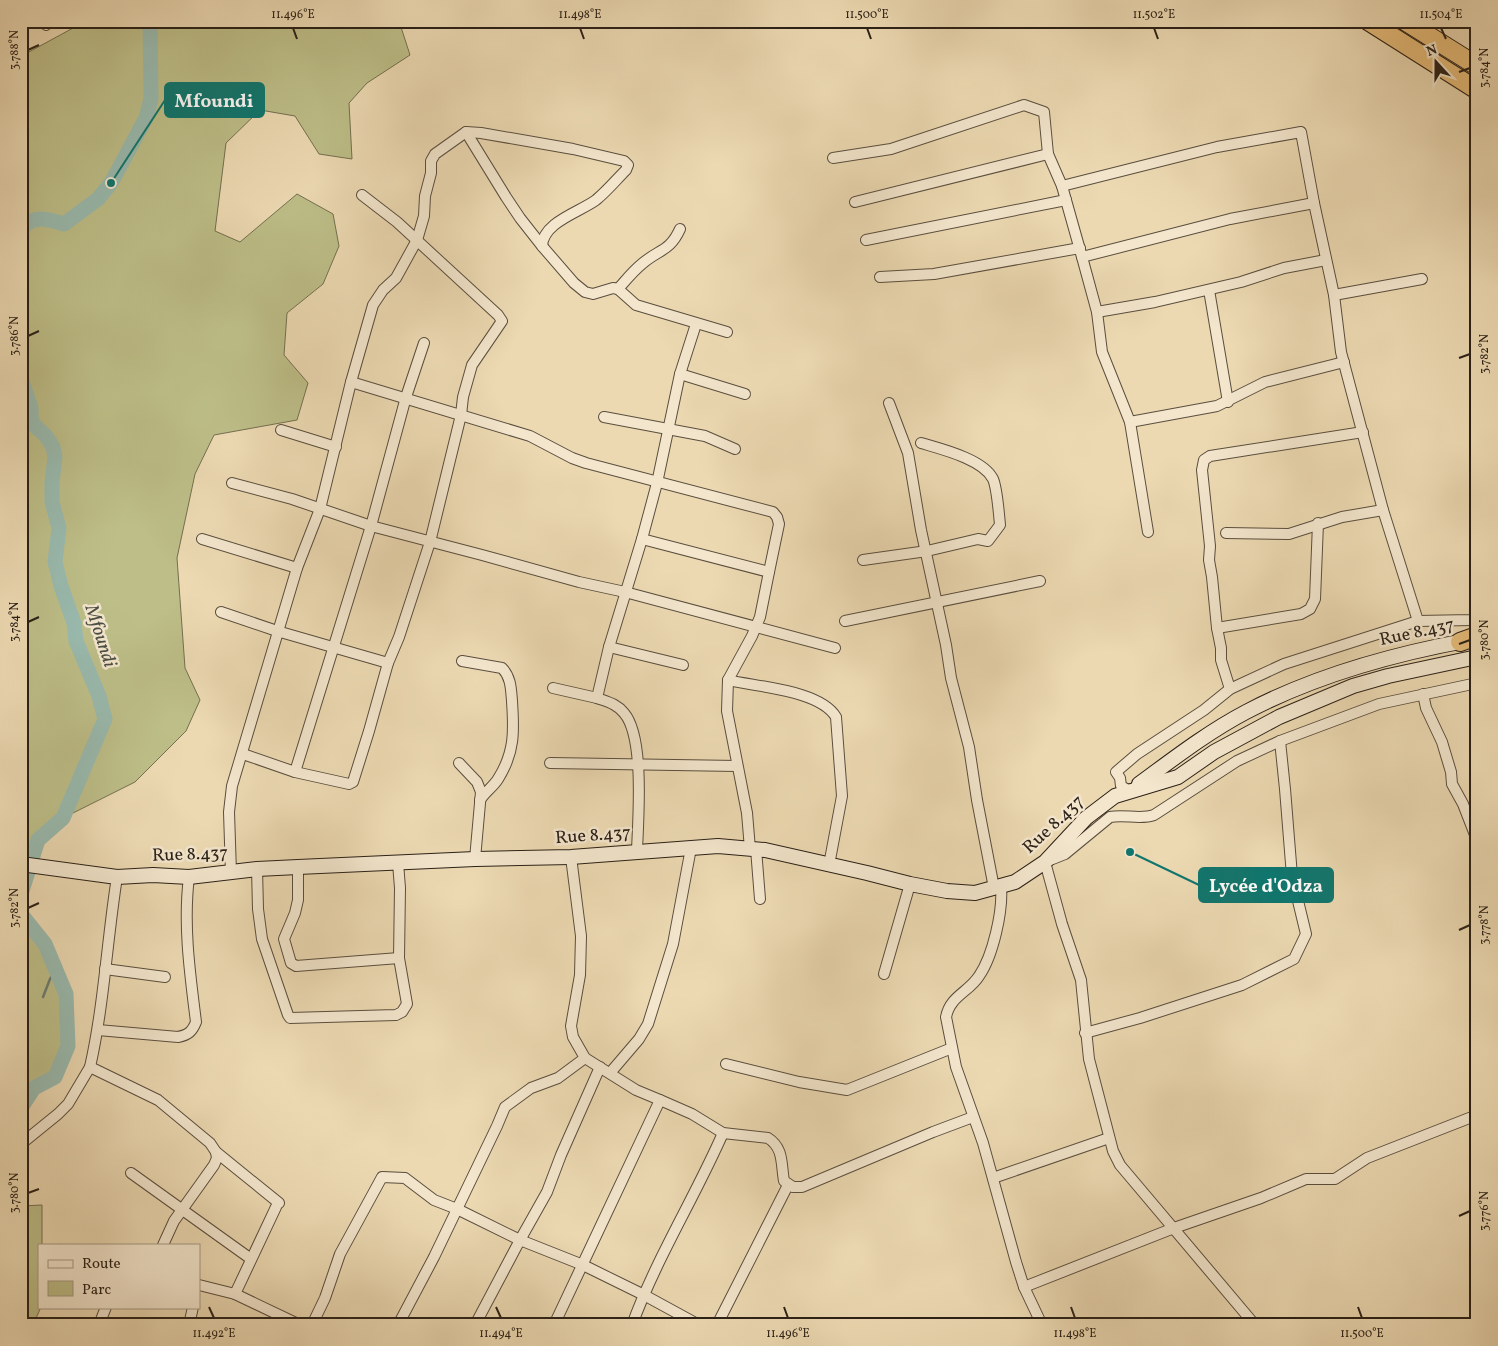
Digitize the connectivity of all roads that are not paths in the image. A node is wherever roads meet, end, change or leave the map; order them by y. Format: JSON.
{"nodes":[{"id":1,"x":1368,"y":21,"type":"edge"},
{"id":2,"x":1405,"y":21,"type":"edge"},
{"id":3,"x":1477,"y":66,"type":"edge"},
{"id":4,"x":1477,"y":92,"type":"edge"},
{"id":5,"x":466,"y":132,"type":"junction"},
{"id":6,"x":1048,"y":154,"type":"junction"},
{"id":7,"x":833,"y":158,"type":"dead end"},
{"id":8,"x":1062,"y":186,"type":"junction"},
{"id":9,"x":362,"y":195,"type":"dead end"},
{"id":10,"x":1066,"y":200,"type":"junction"},
{"id":11,"x":855,"y":202,"type":"dead end"},
{"id":12,"x":1314,"y":202,"type":"junction"},
{"id":13,"x":680,"y":229,"type":"dead end"},
{"id":14,"x":417,"y":240,"type":"junction"},
{"id":15,"x":866,"y":240,"type":"dead end"},
{"id":16,"x":542,"y":246,"type":"junction"},
{"id":17,"x":1081,"y":253,"type":"junction"},
{"id":18,"x":1326,"y":260,"type":"junction"},
{"id":19,"x":880,"y":277,"type":"dead end"},
{"id":20,"x":1422,"y":279,"type":"dead end"},
{"id":21,"x":618,"y":289,"type":"junction"},
{"id":22,"x":1209,"y":290,"type":"junction"},
{"id":23,"x":1334,"y":295,"type":"junction"},
{"id":24,"x":1097,"y":312,"type":"junction"},
{"id":25,"x":696,"y":324,"type":"junction"},
{"id":26,"x":727,"y":332,"type":"dead end"},
{"id":27,"x":424,"y":343,"type":"dead end"},
{"id":28,"x":1344,"y":362,"type":"junction"},
{"id":29,"x":680,"y":374,"type":"junction"},
{"id":30,"x":351,"y":382,"type":"junction"},
{"id":31,"x":744,"y":394,"type":"dead end"},
{"id":32,"x":406,"y":397,"type":"junction"},
{"id":33,"x":889,"y":402,"type":"dead end"},
{"id":34,"x":1228,"y":402,"type":"junction"},
{"id":35,"x":461,"y":414,"type":"junction"},
{"id":36,"x":604,"y":417,"type":"dead end"},
{"id":37,"x":1130,"y":422,"type":"junction"},
{"id":38,"x":668,"y":429,"type":"junction"},
{"id":39,"x":281,"y":430,"type":"dead end"},
{"id":40,"x":1363,"y":432,"type":"junction"},
{"id":41,"x":921,"y":443,"type":"dead end"},
{"id":42,"x":336,"y":447,"type":"junction"},
{"id":43,"x":735,"y":449,"type":"dead end"},
{"id":44,"x":657,"y":482,"type":"junction"},
{"id":45,"x":232,"y":483,"type":"dead end"},
{"id":46,"x":320,"y":509,"type":"junction"},
{"id":47,"x":1383,"y":510,"type":"junction"},
{"id":48,"x":1318,"y":523,"type":"junction"},
{"id":49,"x":371,"y":526,"type":"junction"},
{"id":50,"x":1148,"y":532,"type":"dead end"},
{"id":51,"x":1226,"y":533,"type":"dead end"},
{"id":52,"x":642,"y":539,"type":"junction"},
{"id":53,"x":202,"y":540,"type":"dead end"},
{"id":54,"x":430,"y":542,"type":"junction"},
{"id":55,"x":927,"y":551,"type":"junction"},
{"id":56,"x":862,"y":560,"type":"dead end"},
{"id":57,"x":297,"y":568,"type":"junction"},
{"id":58,"x":769,"y":572,"type":"junction"},
{"id":59,"x":1040,"y":581,"type":"dead end"},
{"id":60,"x":625,"y":592,"type":"junction"},
{"id":61,"x":937,"y":601,"type":"junction"},
{"id":62,"x":221,"y":612,"type":"dead end"},
{"id":63,"x":1477,"y":618,"type":"edge"},
{"id":64,"x":845,"y":621,"type":"dead end"},
{"id":65,"x":1418,"y":621,"type":"junction"},
{"id":66,"x":756,"y":626,"type":"junction"},
{"id":67,"x":1217,"y":628,"type":"junction"},
{"id":68,"x":277,"y":631,"type":"junction"},
{"id":69,"x":1471,"y":639,"type":"edge"},
{"id":70,"x":609,"y":647,"type":"junction"},
{"id":71,"x":334,"y":648,"type":"junction"},
{"id":72,"x":835,"y":648,"type":"dead end"},
{"id":73,"x":1477,"y":657,"type":"edge"},
{"id":74,"x":462,"y":661,"type":"dead end"},
{"id":75,"x":388,"y":663,"type":"junction"},
{"id":76,"x":683,"y":665,"type":"dead end"},
{"id":77,"x":728,"y":680,"type":"junction"},
{"id":78,"x":1477,"y":683,"type":"edge"},
{"id":79,"x":553,"y":688,"type":"dead end"},
{"id":80,"x":1230,"y":689,"type":"junction"},
{"id":81,"x":1423,"y":694,"type":"junction"},
{"id":82,"x":597,"y":698,"type":"junction"},
{"id":83,"x":1280,"y":741,"type":"junction"},
{"id":84,"x":243,"y":754,"type":"junction"},
{"id":85,"x":459,"y":763,"type":"dead end"},
{"id":86,"x":550,"y":763,"type":"dead end"},
{"id":87,"x":638,"y":766,"type":"junction"},
{"id":88,"x":737,"y":766,"type":"junction"},
{"id":89,"x":295,"y":772,"type":"junction"},
{"id":90,"x":1130,"y":790,"type":"junction"},
{"id":91,"x":480,"y":800,"type":"junction"},
{"id":92,"x":1477,"y":840,"type":"edge"},
{"id":93,"x":691,"y":848,"type":"junction"},
{"id":94,"x":753,"y":849,"type":"junction"},
{"id":95,"x":637,"y":851,"type":"junction"},
{"id":96,"x":571,"y":857,"type":"junction"},
{"id":97,"x":475,"y":859,"type":"junction"},
{"id":98,"x":1045,"y":862,"type":"junction"},
{"id":99,"x":398,"y":863,"type":"junction"},
{"id":100,"x":23,"y":865,"type":"edge"},
{"id":101,"x":829,"y":865,"type":"junction"},
{"id":102,"x":298,"y":867,"type":"junction"},
{"id":103,"x":257,"y":869,"type":"junction"},
{"id":104,"x":232,"y":873,"type":"junction"},
{"id":105,"x":117,"y":877,"type":"junction"},
{"id":106,"x":189,"y":877,"type":"junction"},
{"id":107,"x":910,"y":884,"type":"junction"},
{"id":108,"x":998,"y":888,"type":"junction"},
{"id":109,"x":760,"y":898,"type":"dead end"},
{"id":110,"x":399,"y":958,"type":"junction"},
{"id":111,"x":105,"y":969,"type":"junction"},
{"id":112,"x":884,"y":974,"type":"dead end"},
{"id":113,"x":165,"y":977,"type":"dead end"},
{"id":114,"x":98,"y":1030,"type":"junction"},
{"id":115,"x":1085,"y":1033,"type":"junction"},
{"id":116,"x":952,"y":1048,"type":"junction"},
{"id":117,"x":585,"y":1058,"type":"junction"},
{"id":118,"x":726,"y":1064,"type":"dead end"},
{"id":119,"x":90,"y":1067,"type":"junction"},
{"id":120,"x":600,"y":1067,"type":"junction"},
{"id":121,"x":610,"y":1073,"type":"junction"},
{"id":122,"x":660,"y":1100,"type":"junction"},
{"id":123,"x":1477,"y":1115,"type":"edge"},
{"id":124,"x":973,"y":1117,"type":"junction"},
{"id":125,"x":723,"y":1133,"type":"junction"},
{"id":126,"x":1109,"y":1138,"type":"junction"},
{"id":127,"x":21,"y":1144,"type":"edge"},
{"id":128,"x":216,"y":1152,"type":"junction"},
{"id":129,"x":131,"y":1173,"type":"dead end"},
{"id":130,"x":993,"y":1178,"type":"junction"},
{"id":131,"x":788,"y":1185,"type":"junction"},
{"id":132,"x":457,"y":1209,"type":"junction"},
{"id":133,"x":182,"y":1210,"type":"junction"},
{"id":134,"x":1174,"y":1228,"type":"junction"},
{"id":135,"x":520,"y":1240,"type":"junction"},
{"id":136,"x":163,"y":1244,"type":"edge"},
{"id":137,"x":251,"y":1259,"type":"junction"},
{"id":138,"x":583,"y":1265,"type":"junction"},
{"id":139,"x":200,"y":1285,"type":"edge"},
{"id":140,"x":1024,"y":1287,"type":"junction"},
{"id":141,"x":235,"y":1294,"type":"junction"},
{"id":142,"x":644,"y":1295,"type":"junction"},
{"id":143,"x":106,"y":1308,"type":"edge"},
{"id":144,"x":193,"y":1308,"type":"edge"},
{"id":145,"x":99,"y":1325,"type":"edge"},
{"id":146,"x":189,"y":1325,"type":"edge"},
{"id":147,"x":300,"y":1325,"type":"edge"},
{"id":148,"x":312,"y":1325,"type":"edge"},
{"id":149,"x":398,"y":1325,"type":"edge"},
{"id":150,"x":475,"y":1325,"type":"edge"},
{"id":151,"x":554,"y":1325,"type":"edge"},
{"id":152,"x":632,"y":1325,"type":"edge"},
{"id":153,"x":699,"y":1325,"type":"edge"},
{"id":154,"x":716,"y":1325,"type":"edge"},
{"id":155,"x":1042,"y":1325,"type":"edge"},
{"id":156,"x":1255,"y":1325,"type":"edge"}],
"edges":[{"from":1,"to":4,"type":"highway"},
{"from":2,"to":3,"type":"highway"},
{"from":5,"to":14,"type":"street"},
{"from":5,"to":16,"type":"street"},
{"from":5,"to":16,"type":"street"},
{"from":6,"to":7,"type":"street"},
{"from":6,"to":8,"type":"street"},
{"from":6,"to":11,"type":"street"},
{"from":8,"to":10,"type":"street"},
{"from":8,"to":12,"type":"street"},
{"from":9,"to":14,"type":"street"},
{"from":10,"to":15,"type":"street"},
{"from":10,"to":17,"type":"street"},
{"from":12,"to":17,"type":"street"},
{"from":12,"to":18,"type":"street"},
{"from":13,"to":21,"type":"street"},
{"from":14,"to":30,"type":"street"},
{"from":14,"to":35,"type":"street"},
{"from":16,"to":21,"type":"street"},
{"from":17,"to":19,"type":"street"},
{"from":17,"to":24,"type":"street"},
{"from":18,"to":22,"type":"street"},
{"from":18,"to":23,"type":"street"},
{"from":20,"to":23,"type":"street"},
{"from":21,"to":25,"type":"street"},
{"from":22,"to":24,"type":"street"},
{"from":22,"to":34,"type":"street"},
{"from":23,"to":28,"type":"street"},
{"from":24,"to":37,"type":"street"},
{"from":25,"to":26,"type":"street"},
{"from":25,"to":29,"type":"street"},
{"from":27,"to":32,"type":"street"},
{"from":28,"to":34,"type":"street"},
{"from":28,"to":40,"type":"street"},
{"from":29,"to":31,"type":"street"},
{"from":29,"to":38,"type":"street"},
{"from":30,"to":32,"type":"street"},
{"from":30,"to":42,"type":"street"},
{"from":32,"to":35,"type":"street"},
{"from":32,"to":49,"type":"street"},
{"from":33,"to":55,"type":"street"},
{"from":34,"to":37,"type":"street"},
{"from":35,"to":44,"type":"street"},
{"from":35,"to":54,"type":"street"},
{"from":36,"to":38,"type":"street"},
{"from":37,"to":50,"type":"street"},
{"from":38,"to":43,"type":"street"},
{"from":38,"to":44,"type":"street"},
{"from":39,"to":42,"type":"street"},
{"from":40,"to":47,"type":"street"},
{"from":40,"to":67,"type":"street"},
{"from":41,"to":55,"type":"street"},
{"from":42,"to":46,"type":"street"},
{"from":44,"to":52,"type":"street"},
{"from":44,"to":58,"type":"street"},
{"from":45,"to":46,"type":"street"},
{"from":46,"to":49,"type":"street"},
{"from":46,"to":57,"type":"street"},
{"from":47,"to":48,"type":"street"},
{"from":47,"to":65,"type":"street"},
{"from":48,"to":51,"type":"street"},
{"from":48,"to":67,"type":"street"},
{"from":49,"to":54,"type":"street"},
{"from":49,"to":71,"type":"street"},
{"from":52,"to":58,"type":"street"},
{"from":52,"to":60,"type":"street"},
{"from":53,"to":57,"type":"street"},
{"from":54,"to":60,"type":"street"},
{"from":54,"to":75,"type":"street"},
{"from":55,"to":56,"type":"street"},
{"from":55,"to":61,"type":"street"},
{"from":57,"to":68,"type":"street"},
{"from":58,"to":66,"type":"street"},
{"from":59,"to":61,"type":"street"},
{"from":60,"to":66,"type":"street"},
{"from":60,"to":70,"type":"street"},
{"from":61,"to":64,"type":"street"},
{"from":61,"to":108,"type":"street"},
{"from":62,"to":68,"type":"street"},
{"from":63,"to":65,"type":"street"},
{"from":65,"to":80,"type":"street"},
{"from":66,"to":72,"type":"street"},
{"from":66,"to":77,"type":"street"},
{"from":67,"to":80,"type":"street"},
{"from":68,"to":71,"type":"street"},
{"from":68,"to":84,"type":"street"},
{"from":69,"to":90,"type":"main road","name":"Rue 8.437"},
{"from":70,"to":76,"type":"street"},
{"from":70,"to":82,"type":"street"},
{"from":71,"to":75,"type":"street"},
{"from":71,"to":89,"type":"street"},
{"from":73,"to":90,"type":"main road","name":"Rue 8.437"},
{"from":74,"to":91,"type":"street"},
{"from":75,"to":89,"type":"street"},
{"from":77,"to":88,"type":"street"},
{"from":77,"to":101,"type":"street"},
{"from":78,"to":81,"type":"street"},
{"from":79,"to":82,"type":"street"},
{"from":80,"to":90,"type":"street"},
{"from":81,"to":83,"type":"street"},
{"from":81,"to":92,"type":"street"},
{"from":82,"to":87,"type":"street"},
{"from":83,"to":98,"type":"street"},
{"from":83,"to":115,"type":"street"},
{"from":84,"to":89,"type":"street"},
{"from":84,"to":104,"type":"street"},
{"from":85,"to":91,"type":"street"},
{"from":86,"to":87,"type":"street"},
{"from":87,"to":88,"type":"street"},
{"from":87,"to":95,"type":"street"},
{"from":88,"to":94,"type":"street"},
{"from":90,"to":98,"type":"main road","name":"Rue 8.437"},
{"from":91,"to":97,"type":"street"},
{"from":93,"to":94,"type":"main road","name":"Rue 8.437"},
{"from":93,"to":95,"type":"main road","name":"Rue 8.437"},
{"from":93,"to":121,"type":"street"},
{"from":94,"to":101,"type":"main road","name":"Rue 8.437"},
{"from":94,"to":109,"type":"street"},
{"from":95,"to":96,"type":"main road","name":"Rue 8.437"},
{"from":96,"to":97,"type":"main road","name":"Rue 8.437"},
{"from":96,"to":117,"type":"street"},
{"from":97,"to":99,"type":"main road","name":"Rue 8.437"},
{"from":98,"to":108,"type":"main road","name":"Rue 8.437"},
{"from":98,"to":115,"type":"street"},
{"from":99,"to":102,"type":"main road","name":"Rue 8.437"},
{"from":99,"to":110,"type":"street"},
{"from":100,"to":105,"type":"main road","name":"Rue 8.437"},
{"from":101,"to":107,"type":"main road","name":"Rue 8.437"},
{"from":102,"to":103,"type":"main road","name":"Rue 8.437"},
{"from":102,"to":110,"type":"street"},
{"from":103,"to":104,"type":"main road","name":"Rue 8.437"},
{"from":103,"to":110,"type":"street"},
{"from":104,"to":106,"type":"main road","name":"Rue 8.437"},
{"from":105,"to":106,"type":"main road","name":"Rue 8.437"},
{"from":105,"to":111,"type":"street"},
{"from":106,"to":114,"type":"street"},
{"from":107,"to":108,"type":"main road","name":"Rue 8.437"},
{"from":107,"to":112,"type":"street"},
{"from":108,"to":116,"type":"street"},
{"from":111,"to":113,"type":"street"},
{"from":111,"to":114,"type":"street"},
{"from":114,"to":119,"type":"street"},
{"from":115,"to":126,"type":"street"},
{"from":116,"to":118,"type":"street"},
{"from":116,"to":124,"type":"street"},
{"from":117,"to":120,"type":"street"},
{"from":117,"to":132,"type":"street"},
{"from":119,"to":127,"type":"street"},
{"from":119,"to":128,"type":"street"},
{"from":120,"to":121,"type":"street"},
{"from":120,"to":135,"type":"street"},
{"from":121,"to":122,"type":"street"},
{"from":122,"to":125,"type":"street"},
{"from":122,"to":138,"type":"street"},
{"from":123,"to":134,"type":"street"},
{"from":124,"to":130,"type":"street"},
{"from":124,"to":131,"type":"street"},
{"from":125,"to":131,"type":"street"},
{"from":125,"to":142,"type":"street"},
{"from":126,"to":130,"type":"street"},
{"from":126,"to":134,"type":"street"},
{"from":128,"to":133,"type":"street"},
{"from":128,"to":137,"type":"street"},
{"from":129,"to":133,"type":"street"},
{"from":130,"to":140,"type":"street"},
{"from":131,"to":154,"type":"street"},
{"from":132,"to":135,"type":"street"},
{"from":132,"to":148,"type":"street"},
{"from":132,"to":149,"type":"street"},
{"from":133,"to":136,"type":"street"},
{"from":133,"to":137,"type":"street"},
{"from":134,"to":140,"type":"street"},
{"from":134,"to":156,"type":"street"},
{"from":135,"to":138,"type":"street"},
{"from":135,"to":150,"type":"street"},
{"from":137,"to":141,"type":"street"},
{"from":138,"to":142,"type":"street"},
{"from":138,"to":151,"type":"street"},
{"from":139,"to":141,"type":"street"},
{"from":140,"to":155,"type":"street"},
{"from":141,"to":147,"type":"street"},
{"from":142,"to":152,"type":"street"},
{"from":142,"to":153,"type":"street"},
{"from":143,"to":145,"type":"street"},
{"from":144,"to":146,"type":"street"}]}
